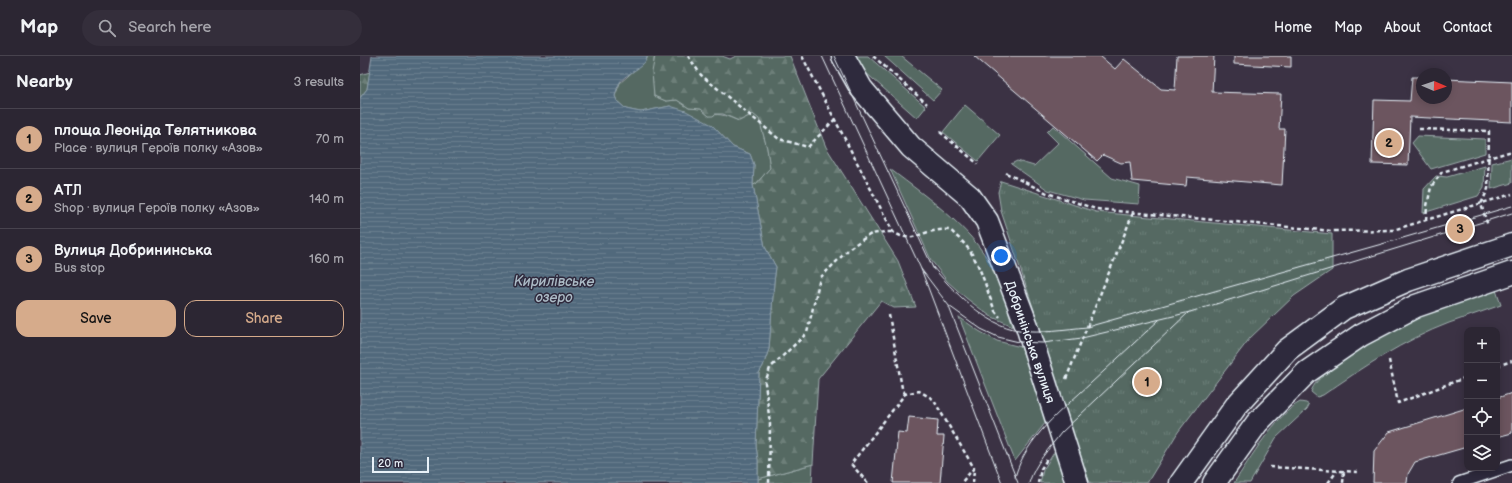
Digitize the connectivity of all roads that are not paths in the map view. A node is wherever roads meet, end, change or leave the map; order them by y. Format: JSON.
{"nodes":[{"id":1,"x":843,"y":56,"type":"edge"},
{"id":2,"x":1512,"y":246,"type":"edge"},
{"id":3,"x":1512,"y":274,"type":"edge"},
{"id":4,"x":1512,"y":465,"type":"edge"},
{"id":5,"x":1078,"y":478,"type":"edge"},
{"id":6,"x":1181,"y":483,"type":"edge"},
{"id":7,"x":1214,"y":483,"type":"edge"},
{"id":8,"x":1459,"y":483,"type":"edge"}],
"edges":[{"from":1,"to":5,"type":"main road","name":"Добринінська вулиця"},
{"from":2,"to":6,"type":"main road"},
{"from":3,"to":7,"type":"main road"},
{"from":4,"to":8,"type":"lane"}]}
